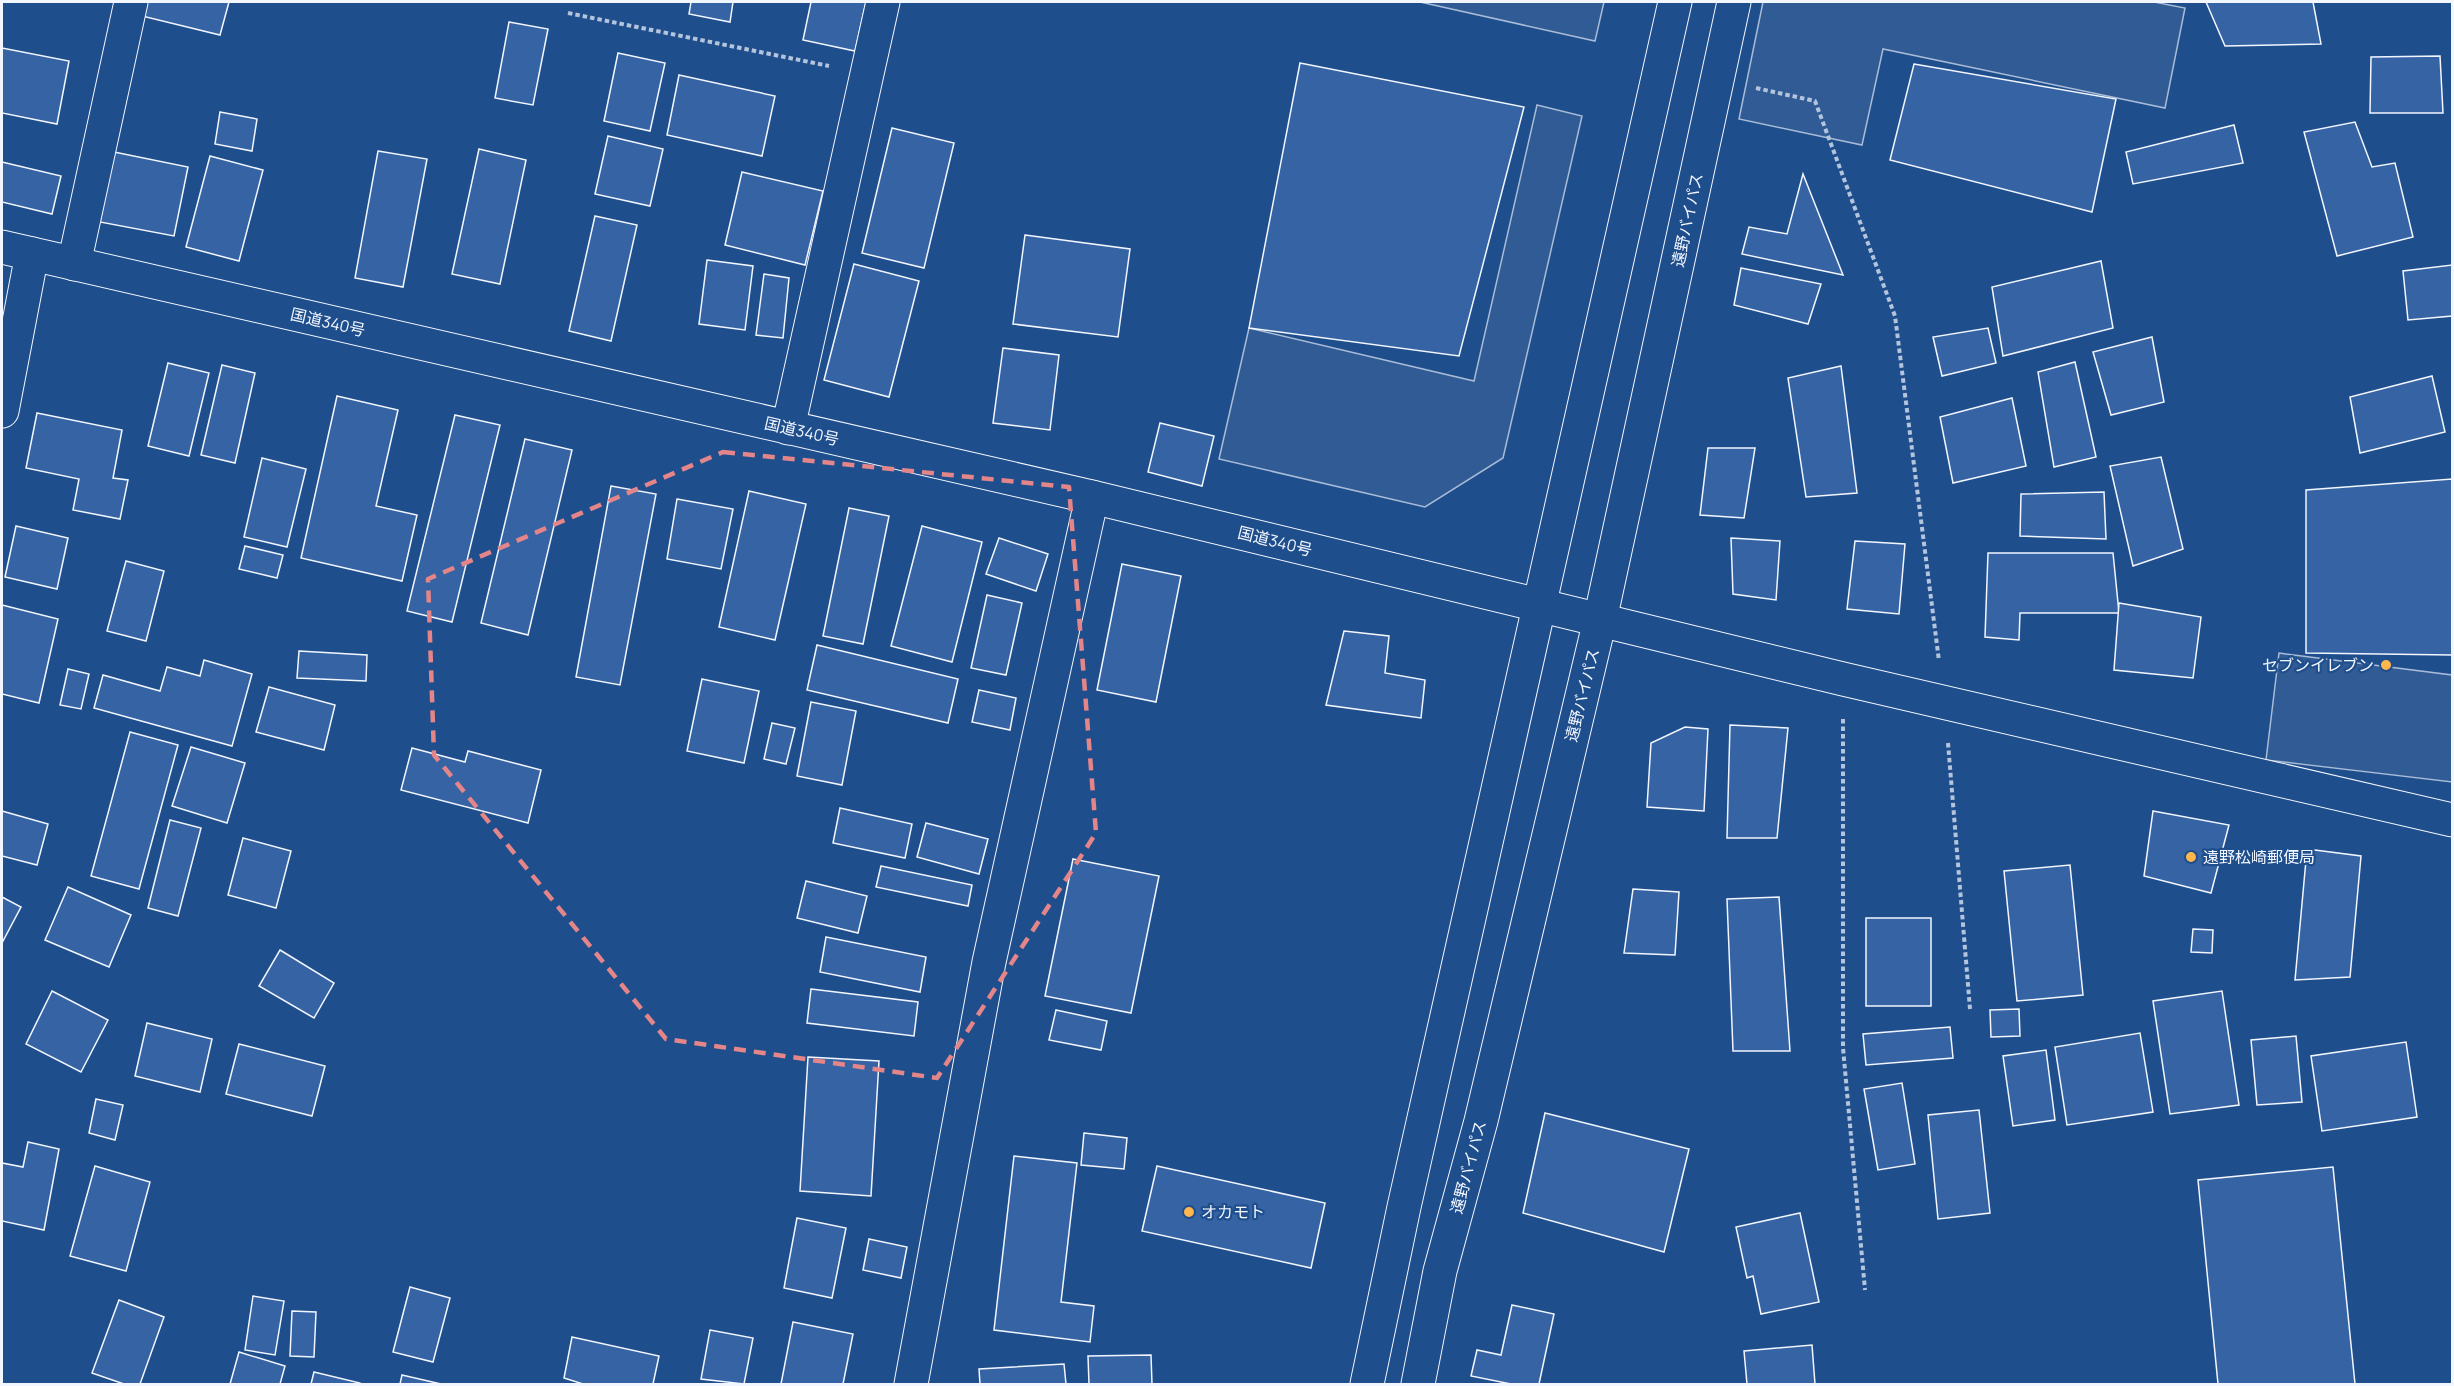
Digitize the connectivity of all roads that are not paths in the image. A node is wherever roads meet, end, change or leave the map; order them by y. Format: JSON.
{"nodes":[{"id":1,"x":131,"y":2,"type":"edge"},
{"id":2,"x":882,"y":2,"type":"edge"},
{"id":3,"x":1675,"y":2,"type":"edge"},
{"id":4,"x":1734,"y":2,"type":"edge"},
{"id":5,"x":17,"y":251,"type":"edge"},
{"id":6,"x":74,"y":264,"type":"junction"},
{"id":7,"x":2,"y":411,"type":"edge"},
{"id":8,"x":788,"y":428,"type":"junction"},
{"id":9,"x":1092,"y":497,"type":"junction"},
{"id":10,"x":1539,"y":604,"type":"junction"},
{"id":11,"x":1600,"y":620,"type":"junction"},
{"id":12,"x":2452,"y":820,"type":"edge"},
{"id":13,"x":911,"y":1384,"type":"edge"},
{"id":14,"x":1367,"y":1384,"type":"edge"},
{"id":15,"x":1418,"y":1384,"type":"edge"}],
"edges":[{"from":1,"to":6,"type":"main road"},
{"from":2,"to":8,"type":"main road"},
{"from":3,"to":10,"type":"main road"},
{"from":4,"to":11,"type":"main road","name":"遠野バイパス"},
{"from":5,"to":6,"type":"main road","name":"国道340号"},
{"from":5,"to":7,"type":"main road"},
{"from":6,"to":8,"type":"main road","name":"国道340号"},
{"from":8,"to":9,"type":"main road","name":"国道340号"},
{"from":9,"to":10,"type":"main road","name":"国道340号"},
{"from":9,"to":13,"type":"main road"},
{"from":10,"to":11,"type":"main road","name":"国道340号"},
{"from":10,"to":14,"type":"main road"},
{"from":11,"to":12,"type":"main road","name":"国道340号"},
{"from":11,"to":15,"type":"main road","name":"遠野バイパス"}]}
